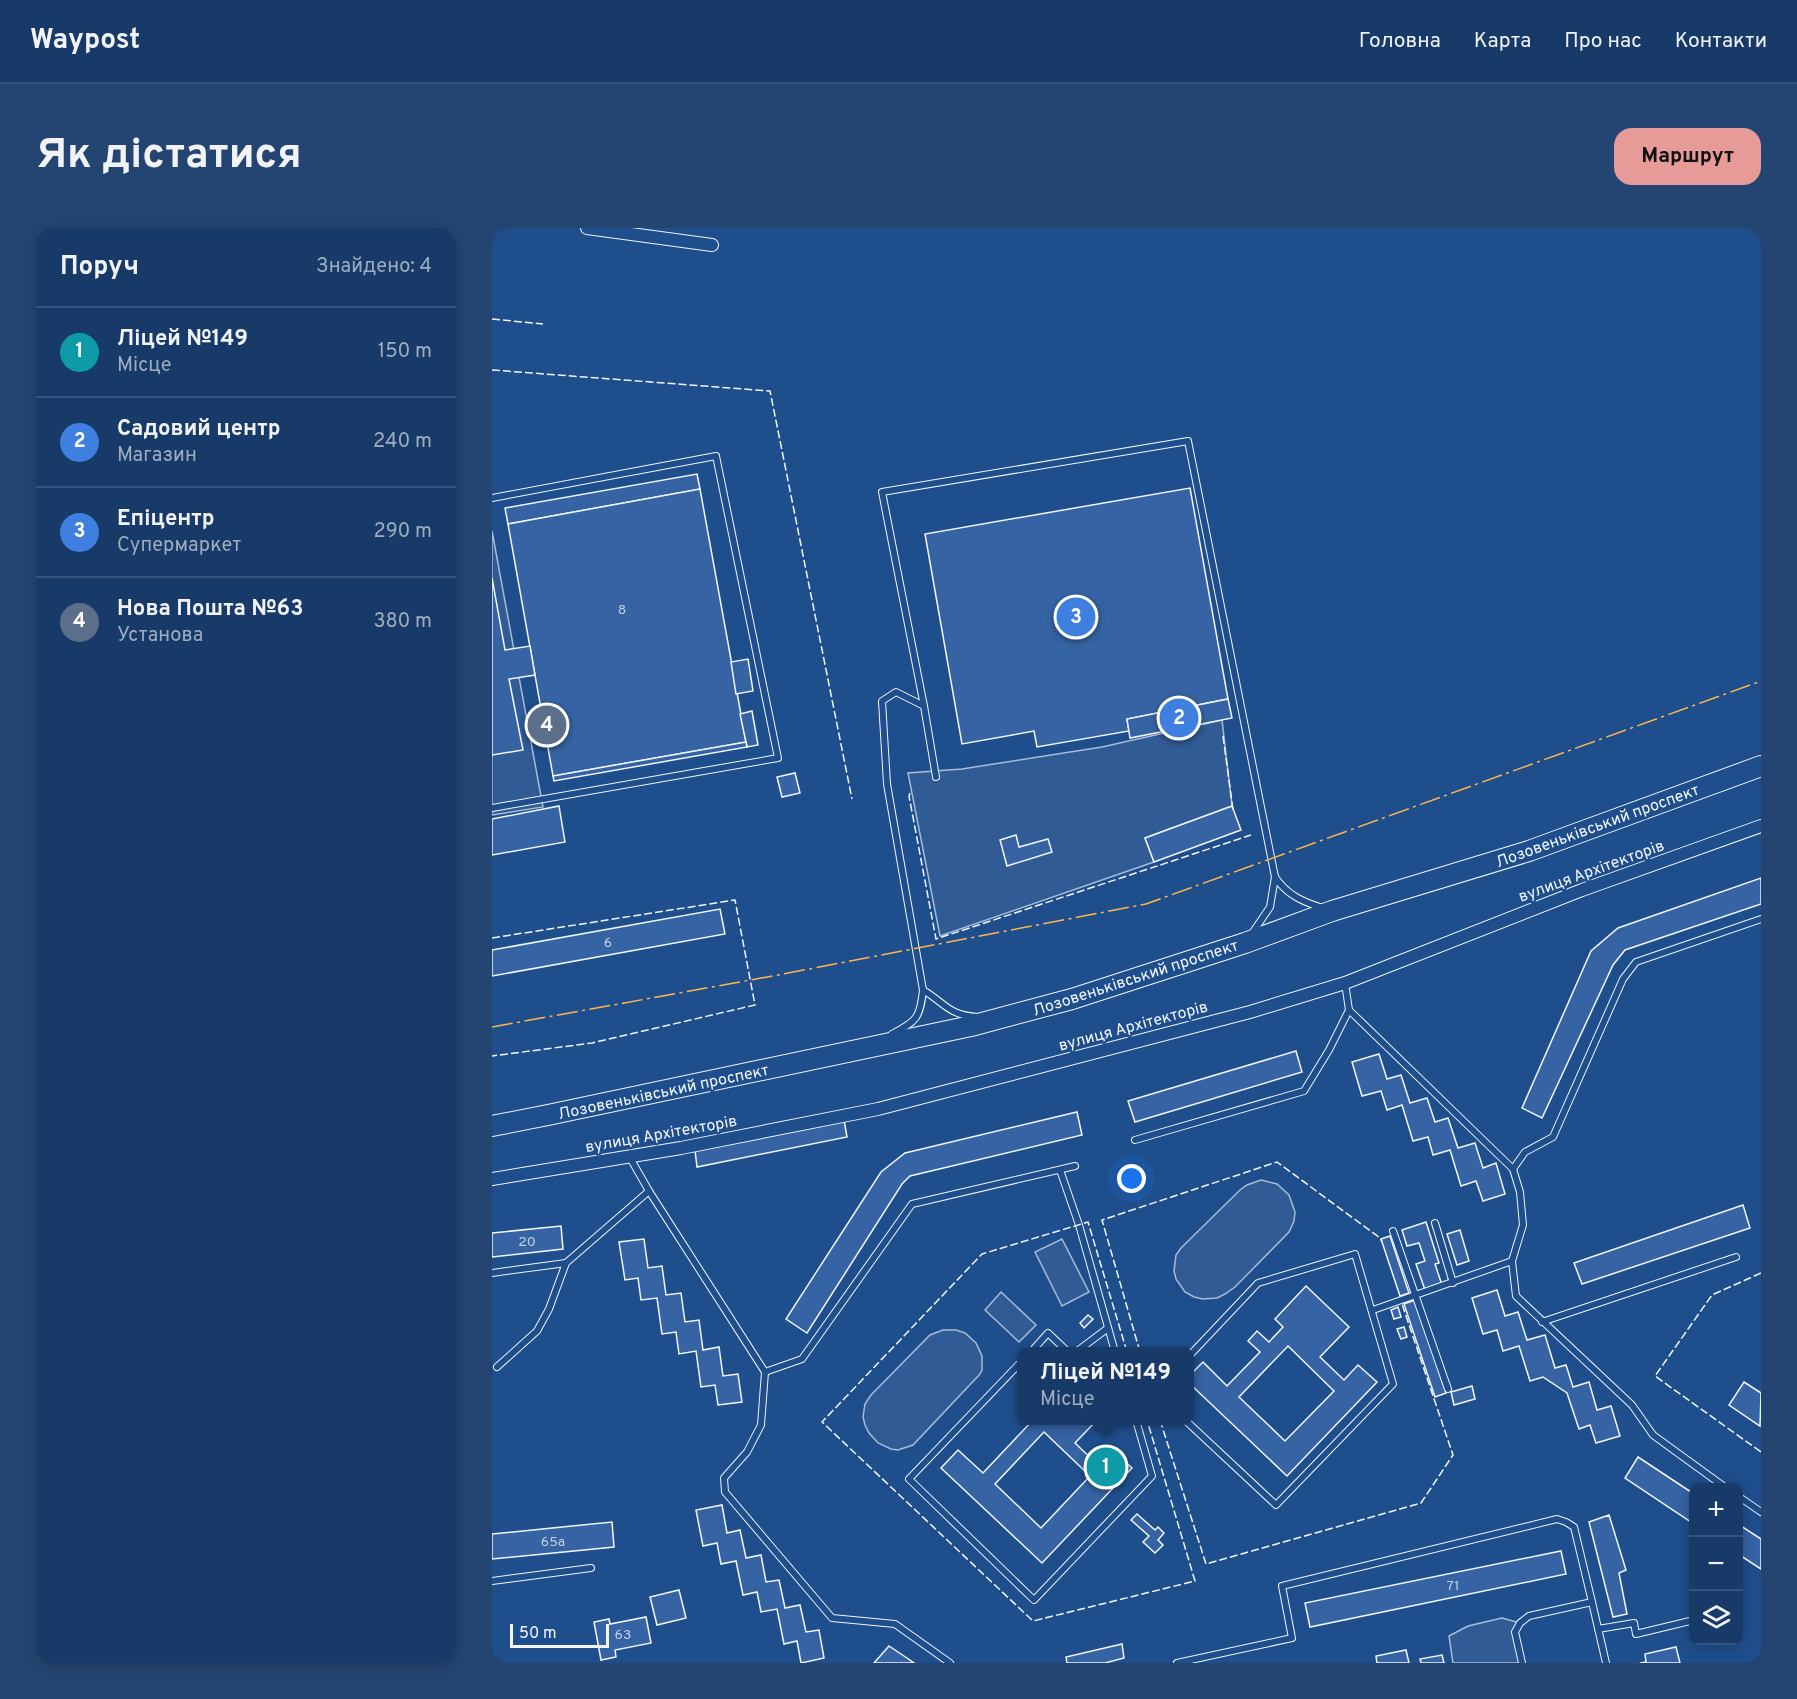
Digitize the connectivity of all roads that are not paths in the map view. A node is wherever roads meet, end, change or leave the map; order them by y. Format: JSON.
{"nodes":[{"id":1,"x":587,"y":228,"type":"edge"},
{"id":2,"x":712,"y":245,"type":"dead end"},
{"id":3,"x":492,"y":498,"type":"edge"},
{"id":4,"x":924,"y":706,"type":"junction"},
{"id":5,"x":1761,"y":766,"type":"edge"},
{"id":6,"x":936,"y":777,"type":"dead end"},
{"id":7,"x":492,"y":808,"type":"edge"},
{"id":8,"x":1761,"y":826,"type":"edge"},
{"id":9,"x":1275,"y":877,"type":"junction"},
{"id":10,"x":1332,"y":911,"type":"junction"},
{"id":11,"x":1761,"y":918,"type":"edge"},
{"id":12,"x":1245,"y":943,"type":"junction"},
{"id":13,"x":1345,"y":983,"type":"junction"},
{"id":14,"x":923,"y":990,"type":"junction"},
{"id":15,"x":1072,"y":999,"type":"junction"},
{"id":16,"x":1349,"y":1010,"type":"junction"},
{"id":17,"x":827,"y":1057,"type":"junction"},
{"id":18,"x":492,"y":1126,"type":"edge"},
{"id":19,"x":1135,"y":1140,"type":"dead end"},
{"id":20,"x":628,"y":1156,"type":"junction"},
{"id":21,"x":1075,"y":1166,"type":"dead end"},
{"id":22,"x":1060,"y":1170,"type":"junction"},
{"id":23,"x":1514,"y":1170,"type":"junction"},
{"id":24,"x":492,"y":1179,"type":"edge"},
{"id":25,"x":649,"y":1191,"type":"junction"},
{"id":26,"x":1435,"y":1223,"type":"dead end"},
{"id":27,"x":1393,"y":1231,"type":"dead end"},
{"id":28,"x":1736,"y":1257,"type":"dead end"},
{"id":29,"x":1512,"y":1261,"type":"junction"},
{"id":30,"x":566,"y":1263,"type":"junction"},
{"id":31,"x":492,"y":1273,"type":"edge"},
{"id":32,"x":1453,"y":1283,"type":"junction"},
{"id":33,"x":1416,"y":1296,"type":"junction"},
{"id":34,"x":1373,"y":1310,"type":"junction"},
{"id":35,"x":1542,"y":1322,"type":"junction"},
{"id":36,"x":1108,"y":1328,"type":"junction"},
{"id":37,"x":1035,"y":1347,"type":"edge"},
{"id":38,"x":1063,"y":1347,"type":"edge"},
{"id":39,"x":1083,"y":1347,"type":"edge"},
{"id":40,"x":1114,"y":1347,"type":"edge"},
{"id":41,"x":1194,"y":1351,"type":"edge"},
{"id":42,"x":1017,"y":1365,"type":"edge"},
{"id":43,"x":497,"y":1367,"type":"dead end"},
{"id":44,"x":765,"y":1372,"type":"junction"},
{"id":45,"x":1448,"y":1389,"type":"dead end"},
{"id":46,"x":1137,"y":1425,"type":"edge"},
{"id":47,"x":1190,"y":1425,"type":"edge"},
{"id":48,"x":1719,"y":1483,"type":"edge"},
{"id":49,"x":1743,"y":1499,"type":"edge"},
{"id":50,"x":1761,"y":1512,"type":"edge"},
{"id":51,"x":591,"y":1568,"type":"dead end"},
{"id":52,"x":492,"y":1581,"type":"edge"},
{"id":53,"x":1592,"y":1602,"type":"junction"},
{"id":54,"x":1689,"y":1621,"type":"edge"},
{"id":55,"x":1598,"y":1629,"type":"junction"},
{"id":56,"x":950,"y":1663,"type":"edge"},
{"id":57,"x":1177,"y":1663,"type":"edge"},
{"id":58,"x":1522,"y":1663,"type":"edge"},
{"id":59,"x":1606,"y":1663,"type":"edge"}],
"edges":[{"from":1,"to":2,"type":"street"},
{"from":3,"to":7,"type":"lane"},
{"from":4,"to":6,"type":"lane"},
{"from":4,"to":9,"type":"lane"},
{"from":4,"to":14,"type":"lane"},
{"from":5,"to":10,"type":"highway","name":"Лозовеньківський проспект"},
{"from":8,"to":13,"type":"street","name":"вулиця Архітекторів"},
{"from":9,"to":10,"type":"lane"},
{"from":9,"to":12,"type":"lane"},
{"from":10,"to":12,"type":"highway","name":"Лозовеньківський проспект"},
{"from":11,"to":23,"type":"lane"},
{"from":12,"to":15,"type":"highway","name":"Лозовеньківський проспект"},
{"from":13,"to":16,"type":"lane"},
{"from":13,"to":20,"type":"street","name":"вулиця Архітекторів"},
{"from":14,"to":15,"type":"lane"},
{"from":14,"to":17,"type":"lane"},
{"from":15,"to":17,"type":"highway","name":"Лозовеньківський проспект"},
{"from":16,"to":19,"type":"lane"},
{"from":16,"to":23,"type":"lane"},
{"from":17,"to":18,"type":"highway","name":"Лозовеньківський проспект"},
{"from":20,"to":24,"type":"street","name":"вулиця Архітекторів"},
{"from":20,"to":25,"type":"lane"},
{"from":21,"to":22,"type":"lane"},
{"from":22,"to":36,"type":"lane"},
{"from":22,"to":44,"type":"lane"},
{"from":23,"to":29,"type":"lane"},
{"from":25,"to":30,"type":"lane"},
{"from":25,"to":44,"type":"lane"},
{"from":26,"to":32,"type":"lane"},
{"from":27,"to":33,"type":"lane"},
{"from":28,"to":35,"type":"lane"},
{"from":29,"to":32,"type":"lane"},
{"from":29,"to":35,"type":"lane"},
{"from":30,"to":31,"type":"lane"},
{"from":30,"to":43,"type":"lane"},
{"from":32,"to":33,"type":"lane"},
{"from":33,"to":34,"type":"lane"},
{"from":33,"to":45,"type":"lane"},
{"from":34,"to":41,"type":"lane"},
{"from":34,"to":47,"type":"lane"},
{"from":35,"to":48,"type":"lane"},
{"from":36,"to":39,"type":"lane"},
{"from":36,"to":40,"type":"lane"},
{"from":37,"to":38,"type":"lane"},
{"from":42,"to":46,"type":"lane"},
{"from":44,"to":56,"type":"lane"},
{"from":49,"to":50,"type":"lane"},
{"from":51,"to":52,"type":"lane"},
{"from":53,"to":55,"type":"lane"},
{"from":53,"to":57,"type":"lane"},
{"from":53,"to":58,"type":"lane"},
{"from":54,"to":55,"type":"lane"},
{"from":55,"to":59,"type":"lane"}]}
